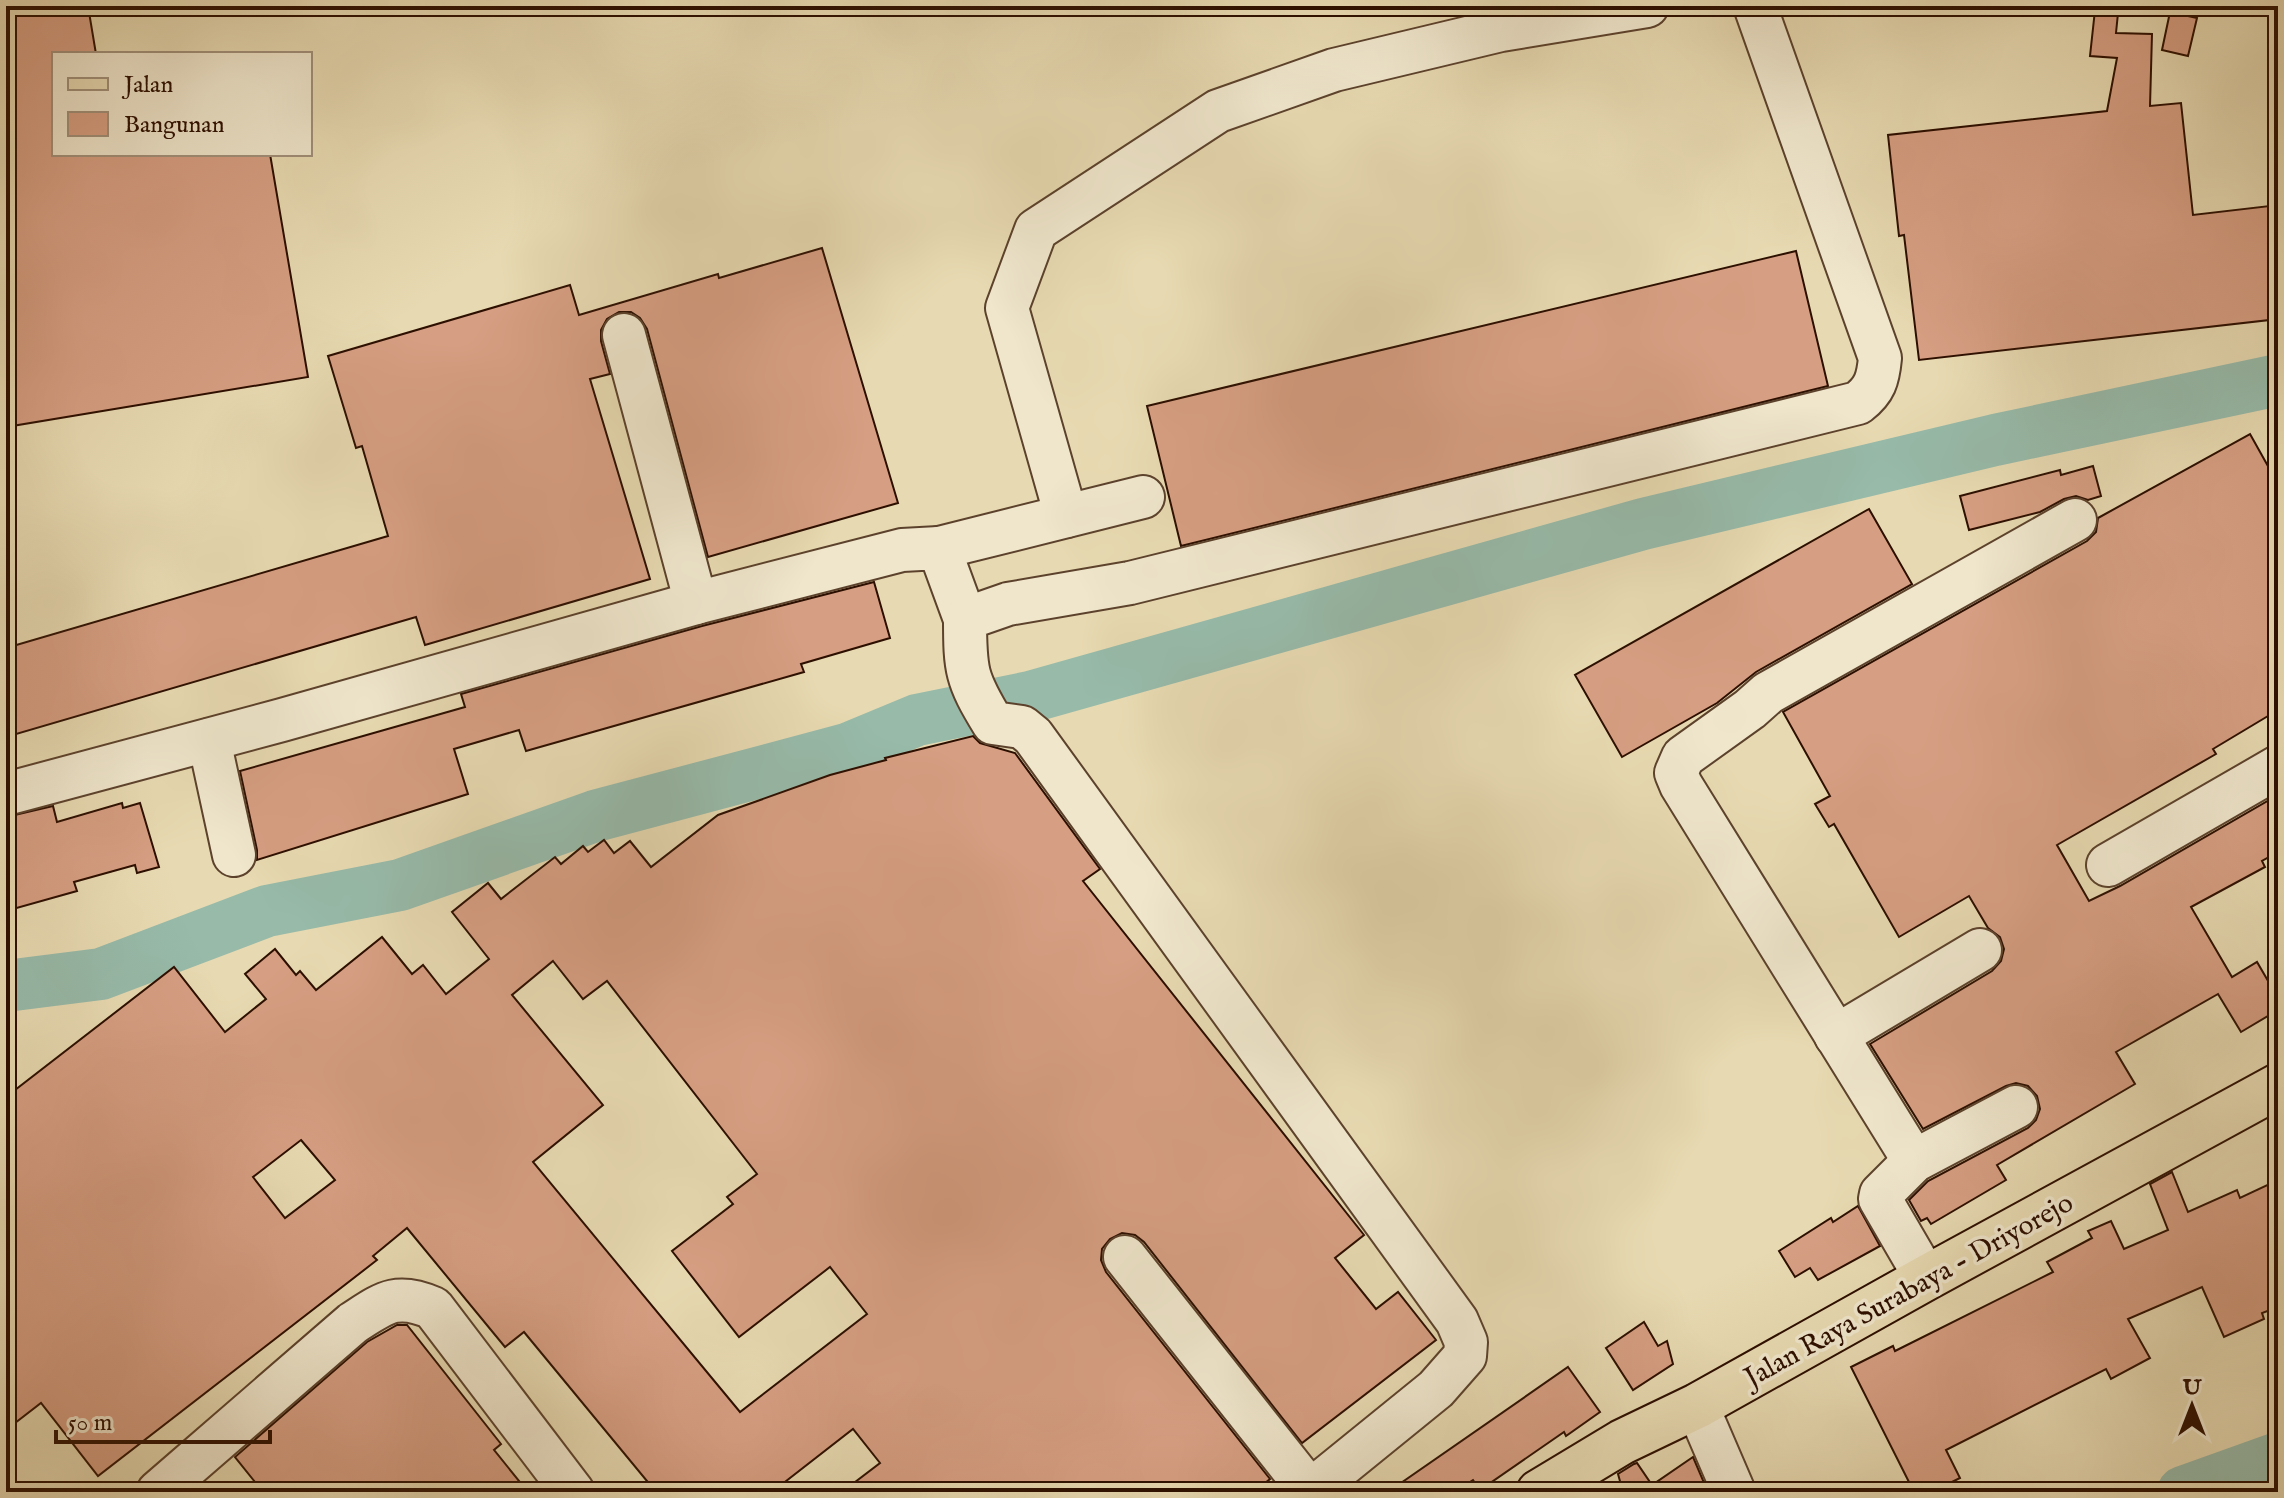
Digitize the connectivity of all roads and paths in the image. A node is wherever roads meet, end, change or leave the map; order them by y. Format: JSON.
{"nodes":[{"id":1,"x":1647,"y":6,"type":"edge"},
{"id":2,"x":1755,"y":6,"type":"edge"},
{"id":3,"x":624,"y":335,"type":"dead end"},
{"id":4,"x":1143,"y":497,"type":"dead end"},
{"id":5,"x":1066,"y":516,"type":"junction"},
{"id":6,"x":2075,"y":520,"type":"dead end"},
{"id":7,"x":939,"y":548,"type":"junction"},
{"id":8,"x":696,"y":603,"type":"junction"},
{"id":9,"x":965,"y":619,"type":"junction"},
{"id":10,"x":209,"y":740,"type":"junction"},
{"id":11,"x":2278,"y":767,"type":"edge"},
{"id":12,"x":6,"y":794,"type":"edge"},
{"id":13,"x":234,"y":855,"type":"dead end"},
{"id":14,"x":2108,"y":865,"type":"dead end"},
{"id":15,"x":1980,"y":950,"type":"dead end"},
{"id":16,"x":1836,"y":1036,"type":"junction"},
{"id":17,"x":2278,"y":1086,"type":"edge"},
{"id":18,"x":2016,"y":1107,"type":"dead end"},
{"id":19,"x":1914,"y":1161,"type":"junction"},
{"id":20,"x":1125,"y":1257,"type":"dead end"},
{"id":21,"x":1926,"y":1278,"type":"junction"},
{"id":22,"x":1697,"y":1406,"type":"junction"},
{"id":23,"x":158,"y":1492,"type":"edge"},
{"id":24,"x":573,"y":1492,"type":"edge"},
{"id":25,"x":1310,"y":1492,"type":"edge"},
{"id":26,"x":1539,"y":1492,"type":"edge"},
{"id":27,"x":1734,"y":1492,"type":"edge"}],
"edges":[{"from":1,"to":5,"type":"street"},
{"from":2,"to":9,"type":"street"},
{"from":3,"to":8,"type":"street"},
{"from":4,"to":5,"type":"street"},
{"from":5,"to":7,"type":"street"},
{"from":6,"to":16,"type":"street"},
{"from":7,"to":8,"type":"street"},
{"from":7,"to":9,"type":"street"},
{"from":8,"to":10,"type":"street"},
{"from":9,"to":25,"type":"street"},
{"from":10,"to":12,"type":"street"},
{"from":10,"to":13,"type":"street"},
{"from":11,"to":14,"type":"street"},
{"from":15,"to":16,"type":"street"},
{"from":16,"to":19,"type":"street"},
{"from":17,"to":21,"type":"main road","name":"Jalan Raya Surabaya - Driyorejo"},
{"from":18,"to":19,"type":"street"},
{"from":19,"to":21,"type":"street"},
{"from":20,"to":25,"type":"street"},
{"from":21,"to":22,"type":"main road","name":"Jalan Raya Surabaya - Driyorejo"},
{"from":22,"to":26,"type":"main road","name":"Jalan Raya Surabaya - Driyorejo"},
{"from":22,"to":27,"type":"street"},
{"from":23,"to":24,"type":"street"}]}
